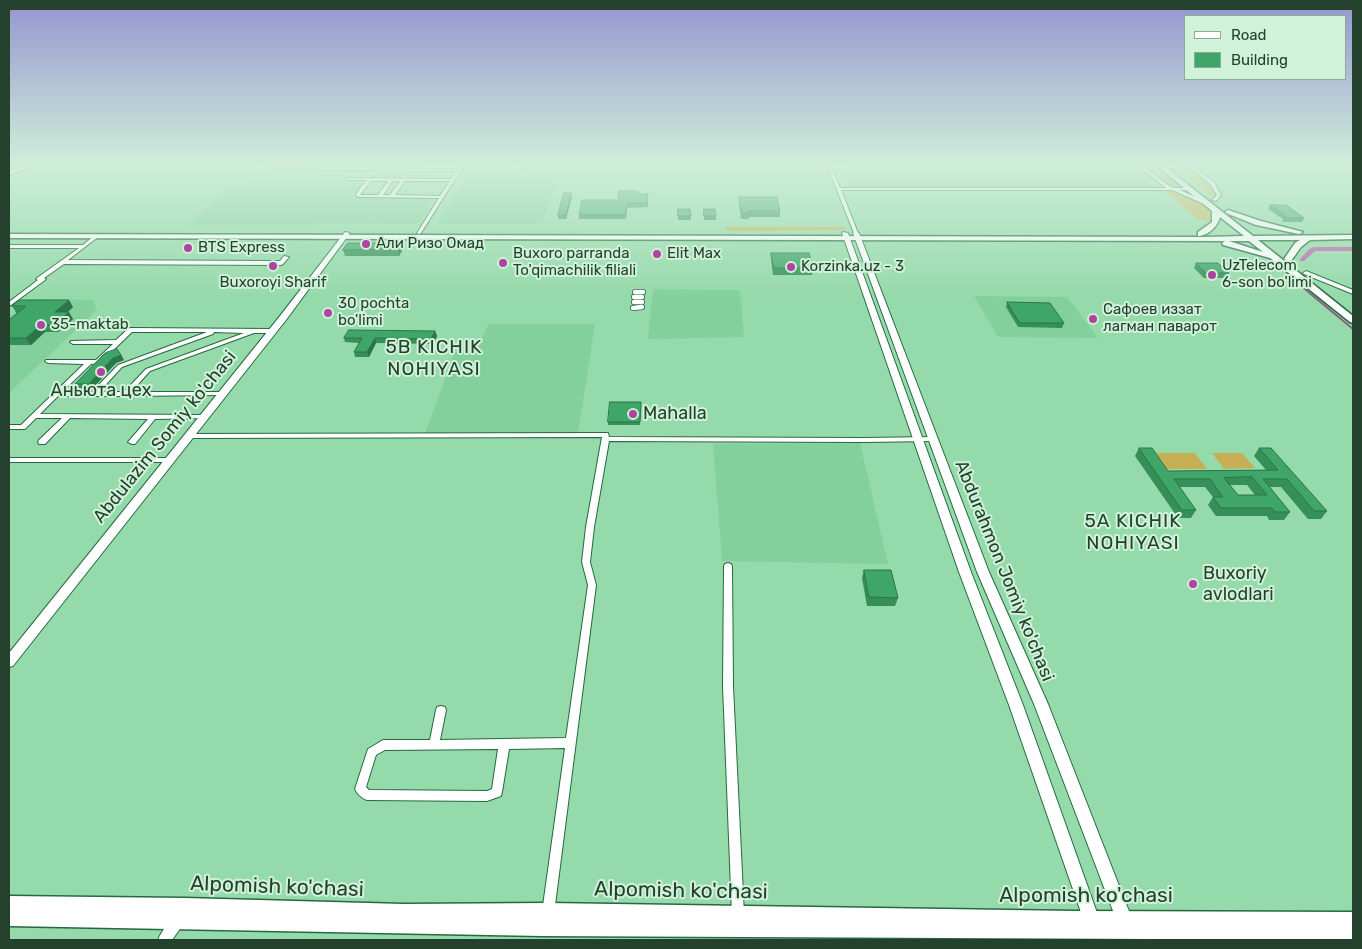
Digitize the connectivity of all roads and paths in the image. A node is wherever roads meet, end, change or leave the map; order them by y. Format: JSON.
{"nodes":[{"id":1,"x":434,"y":209,"type":"edge"},
{"id":2,"x":844,"y":209,"type":"edge"},
{"id":3,"x":1225,"y":209,"type":"edge"},
{"id":4,"x":1215,"y":211,"type":"joint"},
{"id":5,"x":1228,"y":212,"type":"junction"},
{"id":6,"x":9,"y":231,"type":"edge"},
{"id":7,"x":419,"y":233,"type":"junction"},
{"id":8,"x":345,"y":235,"type":"junction"},
{"id":9,"x":1310,"y":235,"type":"junction"},
{"id":10,"x":1353,"y":235,"type":"edge"},
{"id":11,"x":9,"y":236,"type":"edge"},
{"id":12,"x":852,"y":236,"type":"junction"},
{"id":13,"x":1253,"y":236,"type":"junction"},
{"id":14,"x":96,"y":237,"type":"junction"},
{"id":15,"x":1202,"y":237,"type":"junction"},
{"id":16,"x":9,"y":246,"type":"edge"},
{"id":17,"x":84,"y":247,"type":"junction"},
{"id":18,"x":286,"y":257,"type":"dead end"},
{"id":19,"x":1285,"y":261,"type":"junction"},
{"id":20,"x":62,"y":262,"type":"junction"},
{"id":21,"x":1306,"y":273,"type":"junction"},
{"id":22,"x":1353,"y":292,"type":"edge"},
{"id":23,"x":642,"y":300,"type":"joint"},
{"id":24,"x":9,"y":304,"type":"edge"},
{"id":25,"x":1353,"y":310,"type":"edge"},
{"id":26,"x":1353,"y":320,"type":"edge"},
{"id":27,"x":218,"y":330,"type":"junction"},
{"id":28,"x":255,"y":331,"type":"junction"},
{"id":29,"x":273,"y":331,"type":"junction"},
{"id":30,"x":72,"y":344,"type":"dead end"},
{"id":31,"x":115,"y":344,"type":"junction"},
{"id":32,"x":48,"y":361,"type":"dead end"},
{"id":33,"x":89,"y":362,"type":"junction"},
{"id":34,"x":55,"y":394,"type":"junction"},
{"id":35,"x":94,"y":394,"type":"junction"},
{"id":36,"x":125,"y":394,"type":"junction"},
{"id":37,"x":221,"y":394,"type":"junction"},
{"id":38,"x":33,"y":416,"type":"junction"},
{"id":39,"x":68,"y":416,"type":"junction"},
{"id":40,"x":154,"y":416,"type":"junction"},
{"id":41,"x":205,"y":417,"type":"junction"},
{"id":42,"x":9,"y":427,"type":"edge"},
{"id":43,"x":189,"y":436,"type":"junction"},
{"id":44,"x":918,"y":439,"type":"junction"},
{"id":45,"x":933,"y":439,"type":"junction"},
{"id":46,"x":606,"y":440,"type":"junction"},
{"id":47,"x":42,"y":442,"type":"dead end"},
{"id":48,"x":132,"y":442,"type":"dead end"},
{"id":49,"x":9,"y":460,"type":"edge"},
{"id":50,"x":171,"y":460,"type":"junction"},
{"id":51,"x":728,"y":566,"type":"dead end"},
{"id":52,"x":9,"y":662,"type":"edge"},
{"id":53,"x":441,"y":710,"type":"dead end"},
{"id":54,"x":570,"y":743,"type":"junction"},
{"id":55,"x":504,"y":744,"type":"junction"},
{"id":56,"x":434,"y":745,"type":"junction"},
{"id":57,"x":9,"y":905,"type":"edge"},
{"id":58,"x":182,"y":914,"type":"junction"},
{"id":59,"x":9,"y":917,"type":"edge"},
{"id":60,"x":1353,"y":921,"type":"edge"},
{"id":61,"x":739,"y":922,"type":"junction"},
{"id":62,"x":1093,"y":924,"type":"junction"},
{"id":63,"x":542,"y":926,"type":"edge"},
{"id":64,"x":1137,"y":927,"type":"edge"},
{"id":65,"x":1353,"y":931,"type":"edge"},
{"id":66,"x":164,"y":940,"type":"edge"}],
"edges":[{"from":1,"to":7,"type":"street"},
{"from":2,"to":12,"type":"street"},
{"from":3,"to":5,"type":"main road"},
{"from":4,"to":13,"type":"main road"},
{"from":4,"to":15,"type":"main road"},
{"from":5,"to":9,"type":"main road"},
{"from":5,"to":13,"type":"main road"},
{"from":6,"to":8,"type":"main road"},
{"from":7,"to":8,"type":"main road"},
{"from":7,"to":12,"type":"main road"},
{"from":8,"to":12,"type":"main road"},
{"from":8,"to":14,"type":"main road"},
{"from":8,"to":29,"type":"street","name":"Abdulazim Somiy ko'chasi"},
{"from":9,"to":10,"type":"main road"},
{"from":9,"to":13,"type":"main road"},
{"from":9,"to":19,"type":"main road"},
{"from":11,"to":14,"type":"main road"},
{"from":12,"to":15,"type":"main road"},
{"from":12,"to":44,"type":"street","name":"Abdurahmon Jomiy ko'chasi"},
{"from":12,"to":45,"type":"street","name":"Abdurahmon Jomiy ko'chasi"},
{"from":13,"to":15,"type":"main road"},
{"from":13,"to":19,"type":"main road"},
{"from":14,"to":17,"type":"street"},
{"from":15,"to":19,"type":"main road"},
{"from":16,"to":17,"type":"street"},
{"from":17,"to":20,"type":"street"},
{"from":18,"to":20,"type":"street"},
{"from":19,"to":21,"type":"main road"},
{"from":19,"to":26,"type":"main road"},
{"from":20,"to":24,"type":"street"},
{"from":21,"to":22,"type":"street"},
{"from":21,"to":25,"type":"main road"},
{"from":23,"to":23,"type":"street"},
{"from":27,"to":28,"type":"street"},
{"from":27,"to":31,"type":"street"},
{"from":27,"to":35,"type":"street"},
{"from":28,"to":29,"type":"street"},
{"from":28,"to":36,"type":"street"},
{"from":29,"to":37,"type":"street","name":"Abdulazim Somiy ko'chasi"},
{"from":30,"to":31,"type":"street"},
{"from":31,"to":33,"type":"street"},
{"from":32,"to":33,"type":"street"},
{"from":33,"to":34,"type":"street"},
{"from":34,"to":35,"type":"street"},
{"from":34,"to":38,"type":"street"},
{"from":35,"to":36,"type":"street"},
{"from":36,"to":37,"type":"street"},
{"from":37,"to":41,"type":"street","name":"Abdulazim Somiy ko'chasi"},
{"from":38,"to":39,"type":"street"},
{"from":38,"to":42,"type":"street"},
{"from":39,"to":40,"type":"street"},
{"from":39,"to":47,"type":"street"},
{"from":40,"to":41,"type":"street"},
{"from":40,"to":48,"type":"street"},
{"from":41,"to":43,"type":"street","name":"Abdulazim Somiy ko'chasi"},
{"from":43,"to":46,"type":"street"},
{"from":43,"to":50,"type":"street","name":"Abdulazim Somiy ko'chasi"},
{"from":44,"to":45,"type":"street"},
{"from":44,"to":46,"type":"street"},
{"from":44,"to":62,"type":"street","name":"Abdurahmon Jomiy ko'chasi"},
{"from":45,"to":64,"type":"street","name":"Abdurahmon Jomiy ko'chasi"},
{"from":46,"to":54,"type":"street"},
{"from":49,"to":50,"type":"street"},
{"from":50,"to":52,"type":"street","name":"Abdulazim Somiy ko'chasi"},
{"from":51,"to":61,"type":"street"},
{"from":53,"to":56,"type":"street"},
{"from":54,"to":55,"type":"street"},
{"from":54,"to":63,"type":"street"},
{"from":55,"to":56,"type":"street"},
{"from":55,"to":56,"type":"street"},
{"from":57,"to":58,"type":"main road","name":"Alpomish ko'chasi"},
{"from":58,"to":59,"type":"main road"},
{"from":58,"to":63,"type":"main road"},
{"from":58,"to":66,"type":"street"},
{"from":60,"to":64,"type":"main road","name":"Alpomish ko'chasi"},
{"from":61,"to":62,"type":"main road"},
{"from":61,"to":63,"type":"main road"},
{"from":62,"to":64,"type":"main road"},
{"from":64,"to":65,"type":"main road"}]}
